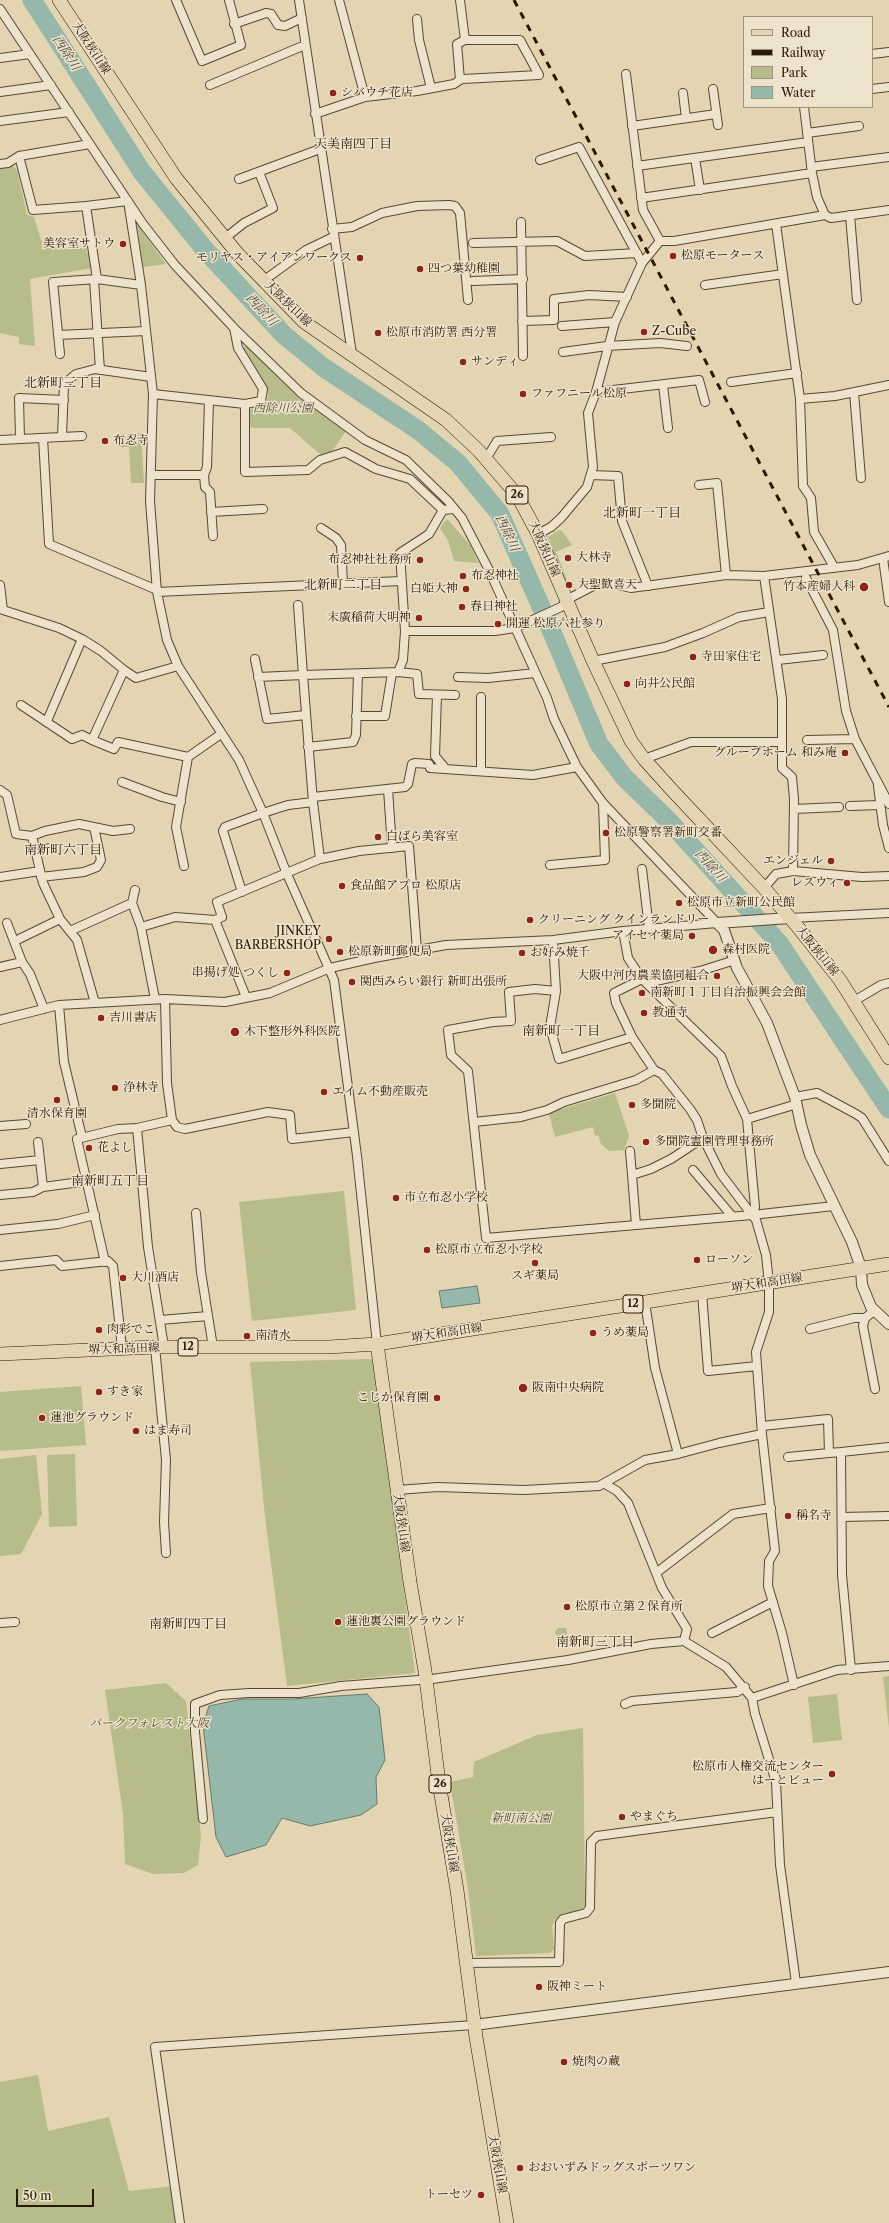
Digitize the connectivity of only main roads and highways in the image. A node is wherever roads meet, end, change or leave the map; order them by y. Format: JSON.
{"nodes":[{"id":1,"x":59,"y":0,"type":"edge"},
{"id":2,"x":889,"y":1058,"type":"edge"},
{"id":3,"x":889,"y":1264,"type":"edge"},
{"id":4,"x":377,"y":1344,"type":"junction"},
{"id":5,"x":0,"y":1354,"type":"edge"},
{"id":6,"x":507,"y":2223,"type":"edge"}],
"edges":[{"from":1,"to":2,"type":"main road","name":"大阪狭山線","number":"26"},
{"from":3,"to":4,"type":"main road","name":"堺大和高田線","number":"12"},
{"from":4,"to":5,"type":"main road","name":"堺大和高田線","number":"12"},
{"from":4,"to":6,"type":"main road","name":"大阪狭山線","number":"26"}]}
